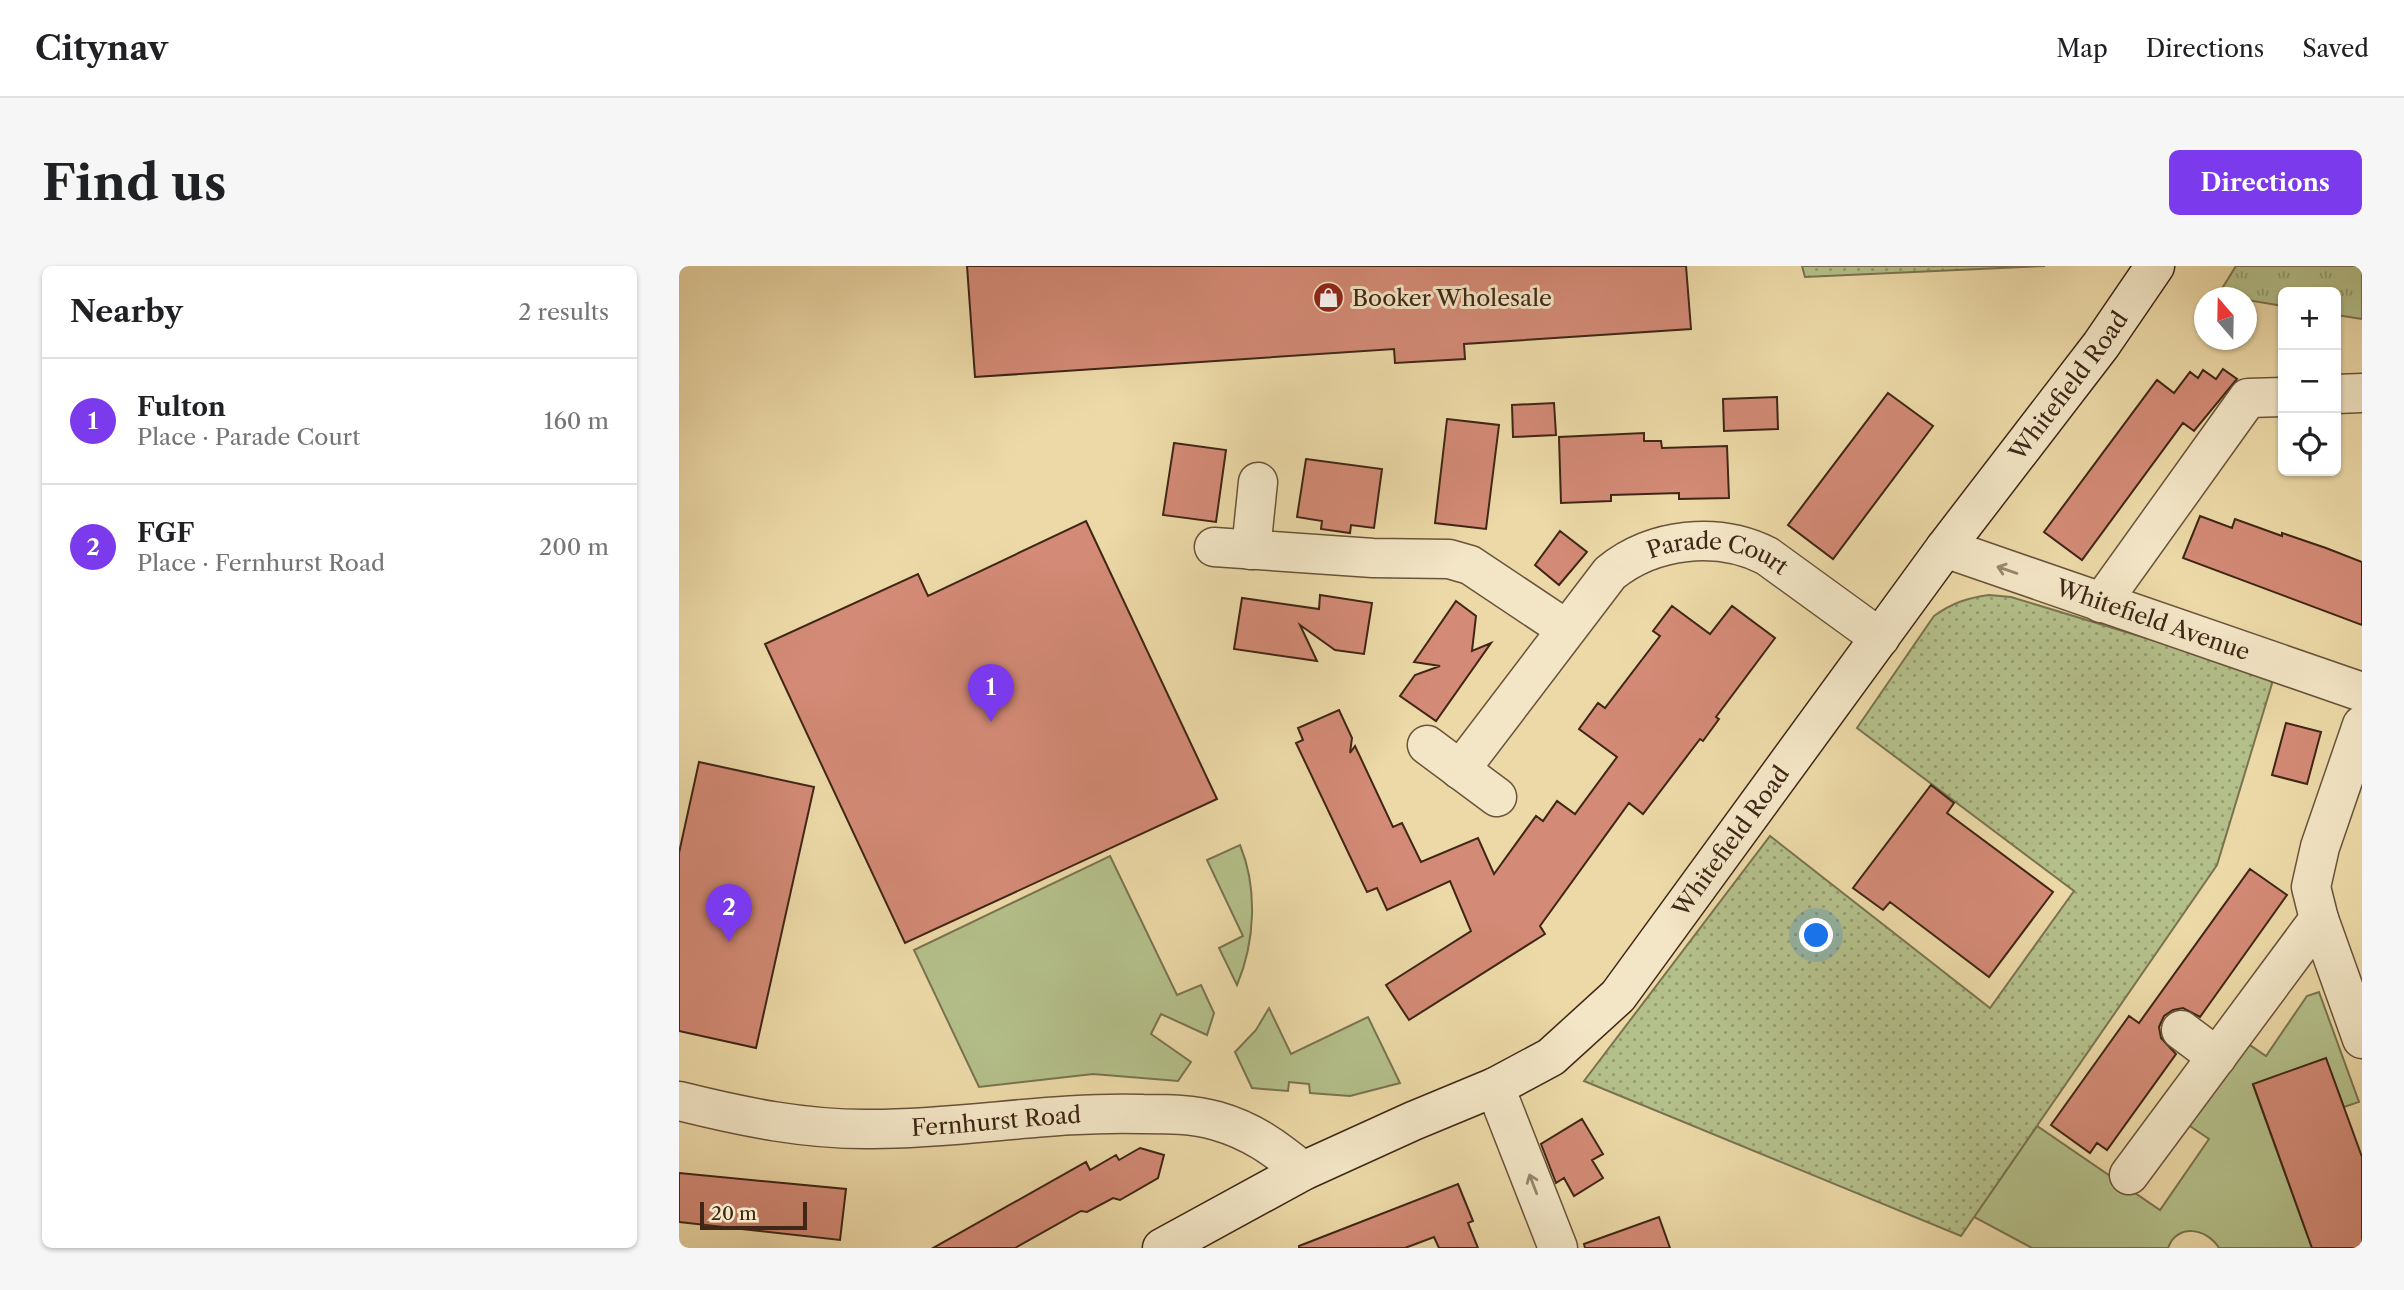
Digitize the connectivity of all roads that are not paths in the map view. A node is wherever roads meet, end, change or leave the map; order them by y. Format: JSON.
{"nodes":[{"id":1,"x":2155,"y":266,"type":"edge"},
{"id":2,"x":2362,"y":393,"type":"edge"},
{"id":3,"x":2341,"y":394,"type":"edge"},
{"id":4,"x":2278,"y":397,"type":"edge"},
{"id":5,"x":1258,"y":482,"type":"dead end"},
{"id":6,"x":1945,"y":548,"type":"junction"},
{"id":7,"x":2101,"y":603,"type":"junction"},
{"id":8,"x":1566,"y":629,"type":"junction"},
{"id":9,"x":1880,"y":638,"type":"junction"},
{"id":10,"x":2362,"y":692,"type":"edge"},
{"id":11,"x":2362,"y":725,"type":"edge"},
{"id":12,"x":1427,"y":745,"type":"dead end"},
{"id":13,"x":1460,"y":770,"type":"junction"},
{"id":14,"x":1497,"y":797,"type":"dead end"},
{"id":15,"x":2319,"y":919,"type":"junction"},
{"id":16,"x":2181,"y":1030,"type":"dead end"},
{"id":17,"x":2362,"y":1039,"type":"edge"},
{"id":18,"x":2217,"y":1056,"type":"junction"},
{"id":19,"x":1495,"y":1087,"type":"junction"},
{"id":20,"x":679,"y":1101,"type":"edge"},
{"id":21,"x":1303,"y":1171,"type":"junction"},
{"id":22,"x":2129,"y":1175,"type":"dead end"},
{"id":23,"x":1162,"y":1248,"type":"edge"},
{"id":24,"x":1558,"y":1248,"type":"edge"}],
"edges":[{"from":1,"to":6,"type":"street","name":"Whitefield Road"},
{"from":2,"to":3,"type":"street"},
{"from":4,"to":7,"type":"street"},
{"from":5,"to":8,"type":"street"},
{"from":7,"to":6,"type":"street","name":"Whitefield Avenue","one_way":true},
{"from":6,"to":9,"type":"street","name":"Whitefield Road"},
{"from":7,"to":10,"type":"street","name":"Whitefield Avenue"},
{"from":8,"to":9,"type":"street","name":"Parade Court"},
{"from":8,"to":13,"type":"street","name":"Parade Court"},
{"from":9,"to":19,"type":"street","name":"Whitefield Road"},
{"from":11,"to":15,"type":"street"},
{"from":12,"to":13,"type":"street"},
{"from":13,"to":14,"type":"street"},
{"from":15,"to":17,"type":"street"},
{"from":15,"to":18,"type":"street"},
{"from":16,"to":18,"type":"street"},
{"from":18,"to":22,"type":"street"},
{"from":19,"to":21,"type":"street","name":"Whitefield Road"},
{"from":24,"to":19,"type":"street","one_way":true},
{"from":20,"to":21,"type":"street","name":"Fernhurst Road"},
{"from":21,"to":23,"type":"street","name":"Whitefield Road"}]}
